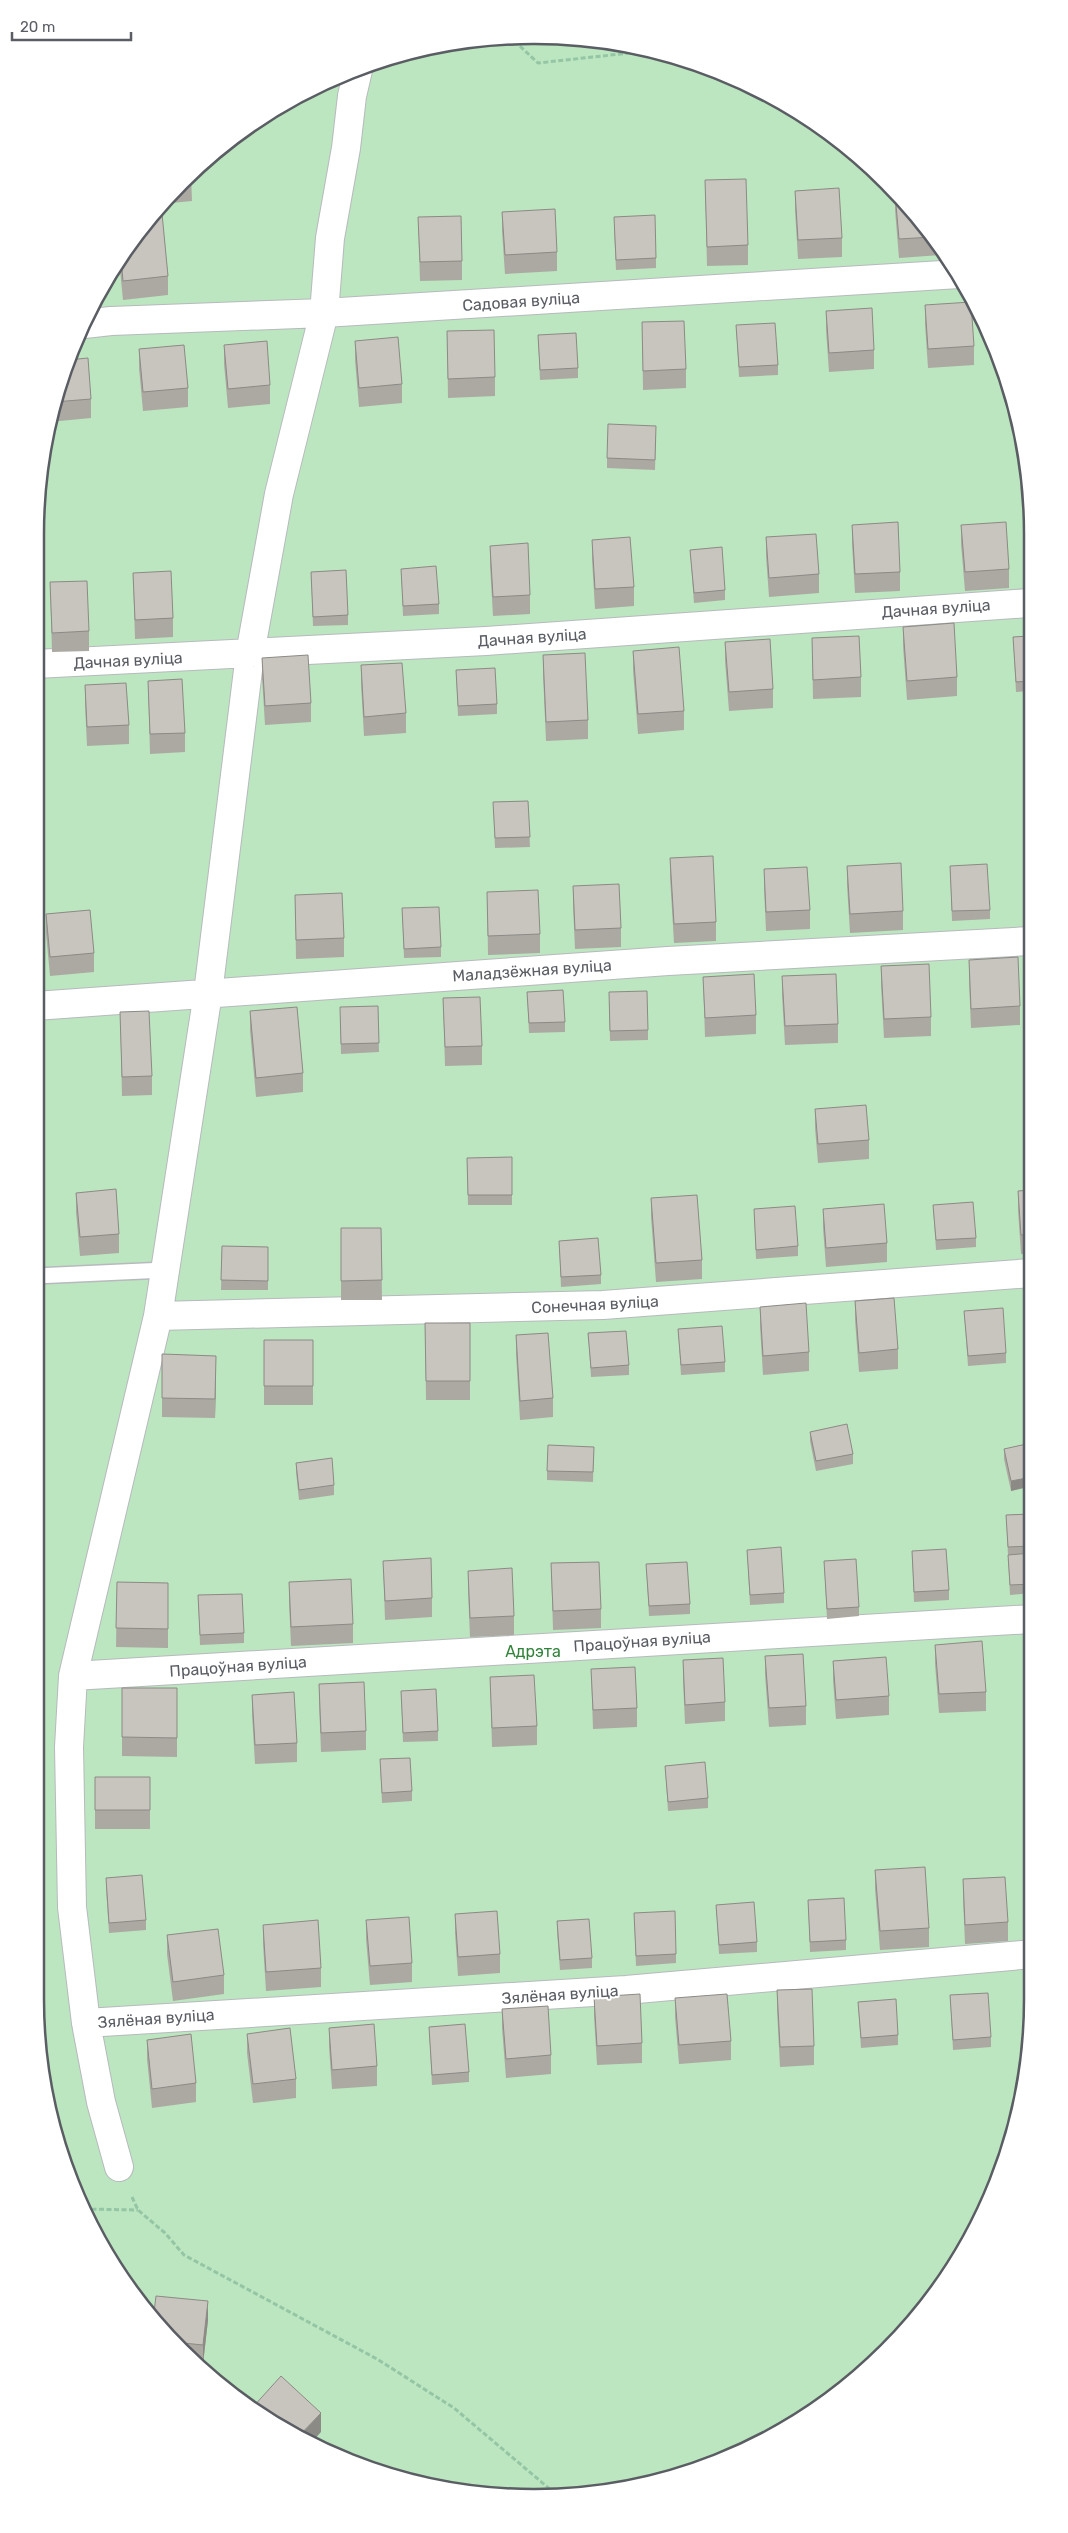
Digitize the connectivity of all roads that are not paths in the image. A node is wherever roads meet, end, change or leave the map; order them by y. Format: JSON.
{"nodes":[{"id":1,"x":356,"y":77,"type":"edge"},
{"id":2,"x":950,"y":275,"type":"edge"},
{"id":3,"x":324,"y":313,"type":"junction"},
{"id":4,"x":91,"y":323,"type":"edge"},
{"id":5,"x":1024,"y":603,"type":"edge"},
{"id":6,"x":250,"y":654,"type":"junction"},
{"id":7,"x":44,"y":664,"type":"edge"},
{"id":8,"x":1024,"y":941,"type":"edge"},
{"id":9,"x":208,"y":994,"type":"junction"},
{"id":10,"x":44,"y":1005,"type":"edge"},
{"id":11,"x":165,"y":1270,"type":"junction"},
{"id":12,"x":1024,"y":1274,"type":"edge"},
{"id":13,"x":44,"y":1276,"type":"edge"},
{"id":14,"x":158,"y":1316,"type":"junction"},
{"id":15,"x":1024,"y":1619,"type":"edge"},
{"id":16,"x":73,"y":1676,"type":"junction"},
{"id":17,"x":1024,"y":1955,"type":"edge"},
{"id":18,"x":86,"y":2023,"type":"junction"},
{"id":19,"x":119,"y":2167,"type":"road end"}],
"edges":[{"from":1,"to":3,"type":"street"},
{"from":2,"to":3,"type":"street","name":"Садовая вуліца"},
{"from":3,"to":4,"type":"street","name":"Садовая вуліца"},
{"from":3,"to":6,"type":"street"},
{"from":5,"to":6,"type":"street","name":"Дачная вуліца"},
{"from":6,"to":7,"type":"street","name":"Дачная вуліца"},
{"from":6,"to":9,"type":"street"},
{"from":8,"to":9,"type":"street","name":"Маладзёжная вуліца"},
{"from":9,"to":10,"type":"street","name":"Маладзёжная вуліца"},
{"from":9,"to":11,"type":"street"},
{"from":11,"to":13,"type":"lane"},
{"from":11,"to":14,"type":"street"},
{"from":12,"to":14,"type":"street","name":"Сонечная вуліца"},
{"from":14,"to":16,"type":"street"},
{"from":15,"to":16,"type":"street","name":"Працоўная вуліца"},
{"from":16,"to":18,"type":"street"},
{"from":17,"to":18,"type":"street","name":"Зялёная вуліца"},
{"from":18,"to":19,"type":"street"}]}
